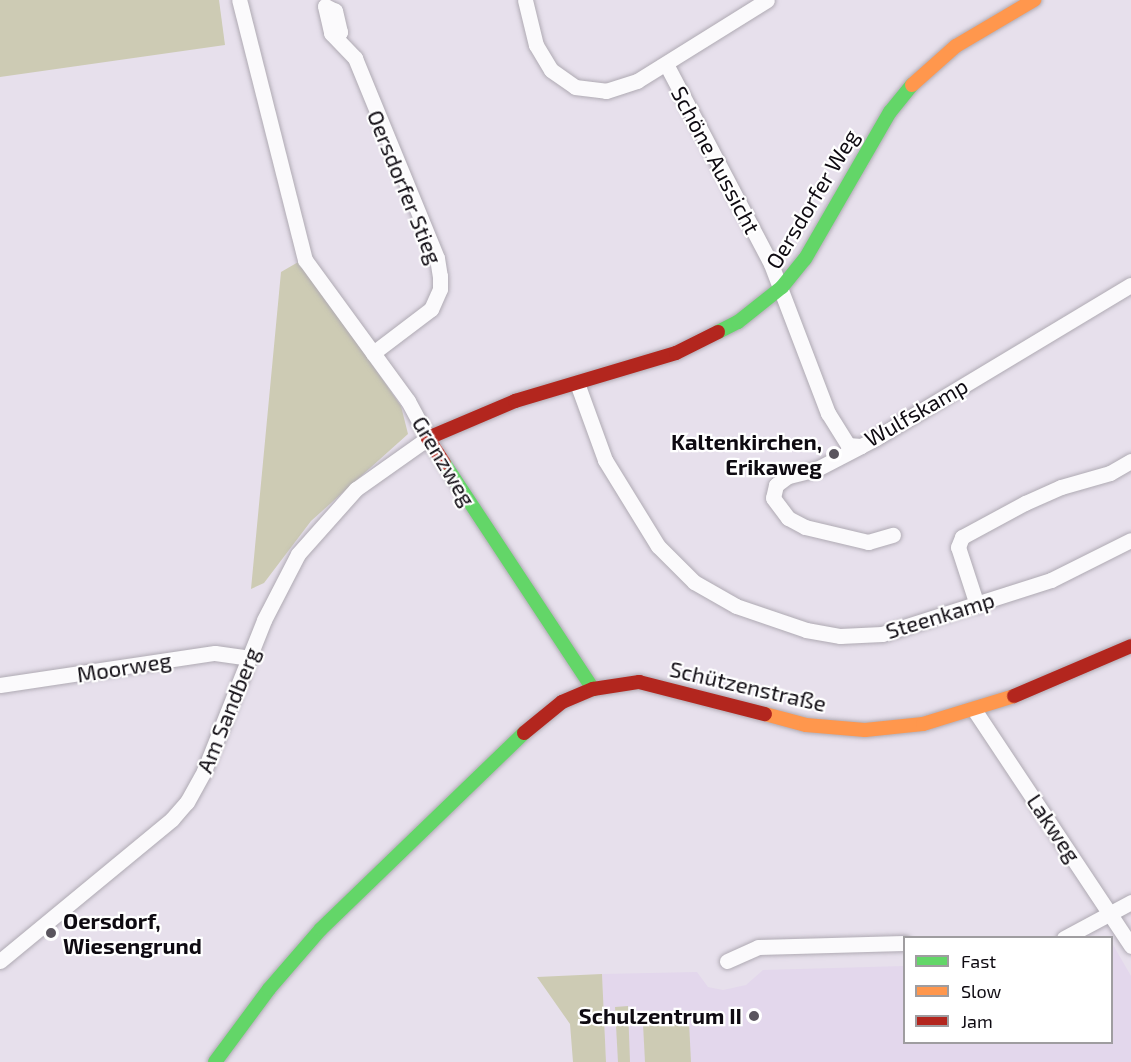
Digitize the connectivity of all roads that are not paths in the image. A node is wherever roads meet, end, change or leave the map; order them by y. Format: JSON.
{"nodes":[{"id":1,"x":239,"y":0,"type":"edge"},
{"id":2,"x":525,"y":0,"type":"edge"},
{"id":3,"x":767,"y":0,"type":"edge"},
{"id":4,"x":1034,"y":0,"type":"edge"},
{"id":5,"x":337,"y":36,"type":"dead end"},
{"id":6,"x":666,"y":64,"type":"junction"},
{"id":7,"x":1131,"y":285,"type":"edge"},
{"id":8,"x":782,"y":287,"type":"junction"},
{"id":9,"x":373,"y":353,"type":"junction"},
{"id":10,"x":577,"y":383,"type":"junction"},
{"id":11,"x":428,"y":438,"type":"junction"},
{"id":12,"x":861,"y":446,"type":"junction"},
{"id":13,"x":1131,"y":461,"type":"edge"},
{"id":14,"x":893,"y":535,"type":"dead end"},
{"id":15,"x":1131,"y":540,"type":"edge"},
{"id":16,"x":977,"y":605,"type":"junction"},
{"id":17,"x":1131,"y":646,"type":"edge"},
{"id":18,"x":249,"y":658,"type":"junction"},
{"id":19,"x":0,"y":686,"type":"edge"},
{"id":20,"x":593,"y":689,"type":"junction"},
{"id":21,"x":975,"y":711,"type":"junction"},
{"id":22,"x":1131,"y":902,"type":"edge"},
{"id":23,"x":1111,"y":913,"type":"junction"},
{"id":24,"x":1069,"y":936,"type":"edge"},
{"id":25,"x":903,"y":943,"type":"edge"},
{"id":26,"x":1131,"y":946,"type":"edge"},
{"id":27,"x":0,"y":960,"type":"edge"},
{"id":28,"x":727,"y":961,"type":"dead end"},
{"id":29,"x":215,"y":1062,"type":"edge"}],
"edges":[{"from":1,"to":9,"type":"street","name":"Grenzweg"},
{"from":2,"to":6,"type":"street","name":"Schöne Aussicht"},
{"from":3,"to":6,"type":"street","name":"Schöne Aussicht"},
{"from":4,"to":8,"type":"main road","name":"Oersdorfer Weg"},
{"from":5,"to":9,"type":"street","name":"Oersdorfer Stieg"},
{"from":6,"to":8,"type":"street","name":"Schöne Aussicht"},
{"from":7,"to":12,"type":"street","name":"Wulfskamp"},
{"from":8,"to":10,"type":"main road","name":"Oersdorfer Weg"},
{"from":8,"to":12,"type":"street","name":"Wulfskamp"},
{"from":9,"to":11,"type":"street","name":"Grenzweg"},
{"from":10,"to":11,"type":"main road","name":"Oersdorfer Weg"},
{"from":10,"to":16,"type":"street","name":"Steenkamp"},
{"from":11,"to":18,"type":"street","name":"Am Sandberg"},
{"from":11,"to":20,"type":"main road","name":"Grenzweg"},
{"from":12,"to":14,"type":"street"},
{"from":13,"to":16,"type":"street"},
{"from":15,"to":16,"type":"street","name":"Steenkamp"},
{"from":17,"to":21,"type":"main road","name":"Schützenstraße"},
{"from":18,"to":19,"type":"street","name":"Moorweg"},
{"from":18,"to":27,"type":"street","name":"Am Sandberg"},
{"from":20,"to":21,"type":"main road","name":"Schützenstraße"},
{"from":20,"to":29,"type":"main road","name":"Schützenstraße"},
{"from":21,"to":23,"type":"street","name":"Lakweg"},
{"from":22,"to":23,"type":"street"},
{"from":23,"to":24,"type":"street"},
{"from":23,"to":26,"type":"street","name":"Lakweg"},
{"from":25,"to":28,"type":"street"}]}
